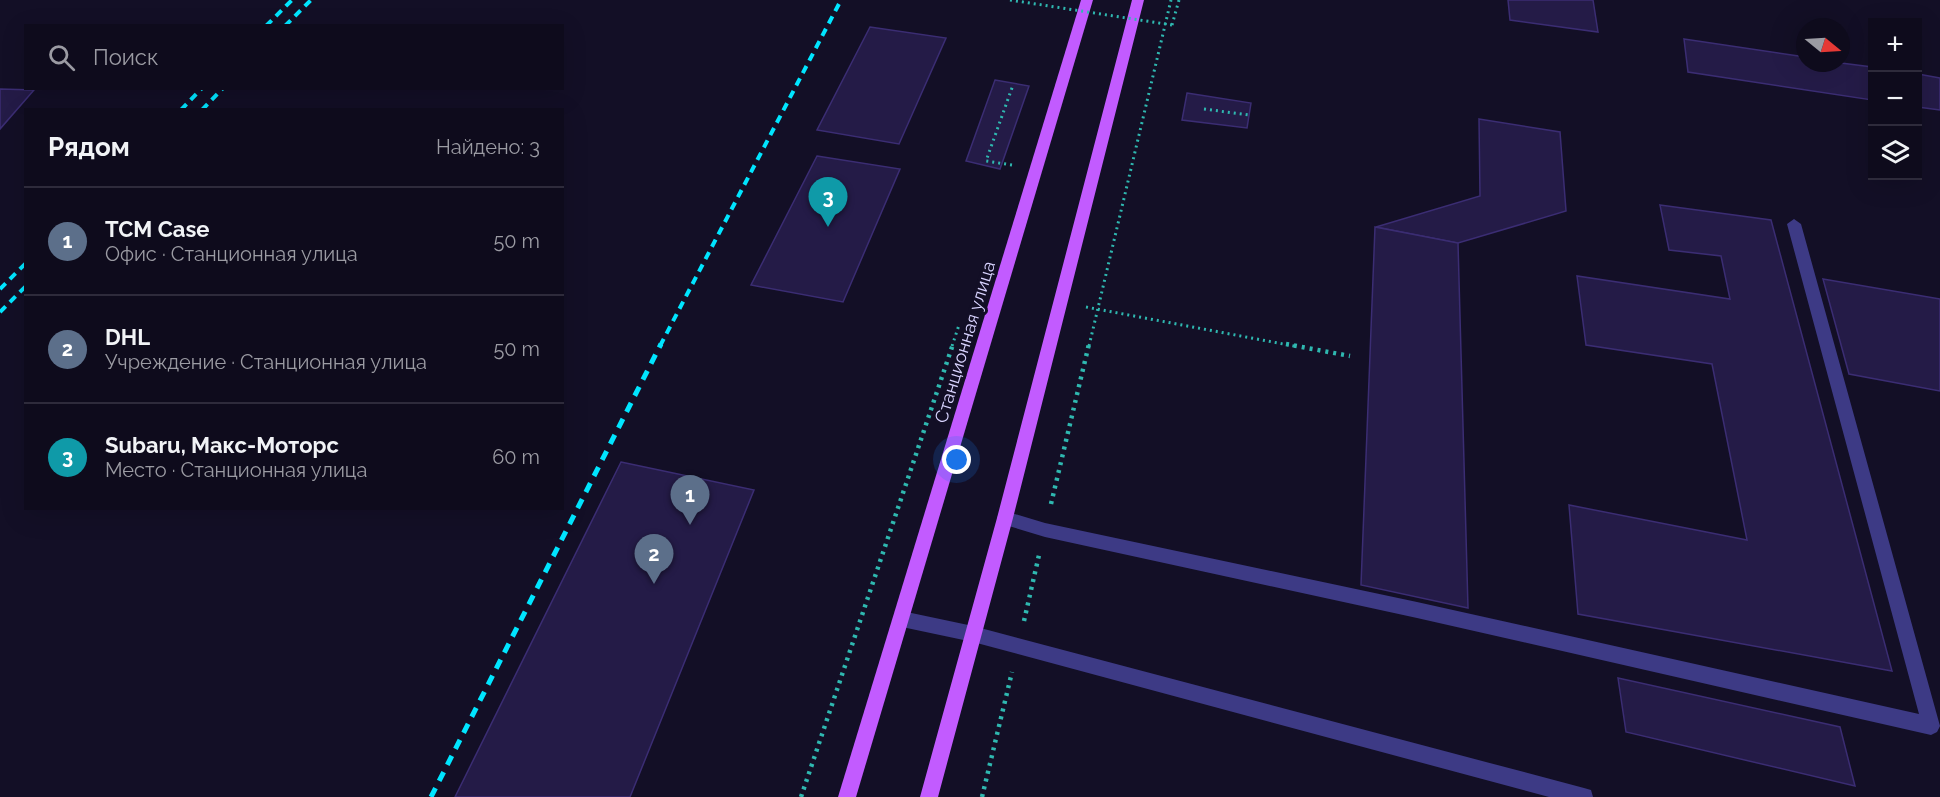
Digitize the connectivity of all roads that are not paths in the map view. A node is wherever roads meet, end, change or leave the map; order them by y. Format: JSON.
{"nodes":[{"id":1,"x":1087,"y":0,"type":"edge"},
{"id":2,"x":1138,"y":0,"type":"edge"},
{"id":3,"x":1794,"y":224,"type":"dead end"},
{"id":4,"x":1005,"y":518,"type":"junction"},
{"id":5,"x":902,"y":619,"type":"junction"},
{"id":6,"x":973,"y":634,"type":"junction"},
{"id":7,"x":847,"y":797,"type":"edge"},
{"id":8,"x":929,"y":797,"type":"edge"},
{"id":9,"x":1584,"y":797,"type":"edge"}],
"edges":[{"from":1,"to":5,"type":"main road","name":"Станционная улица"},
{"from":2,"to":4,"type":"main road"},
{"from":3,"to":4,"type":"lane"},
{"from":4,"to":6,"type":"main road"},
{"from":5,"to":6,"type":"lane"},
{"from":5,"to":7,"type":"main road","name":"Станционная улица"},
{"from":6,"to":8,"type":"main road"},
{"from":6,"to":9,"type":"lane"}]}
